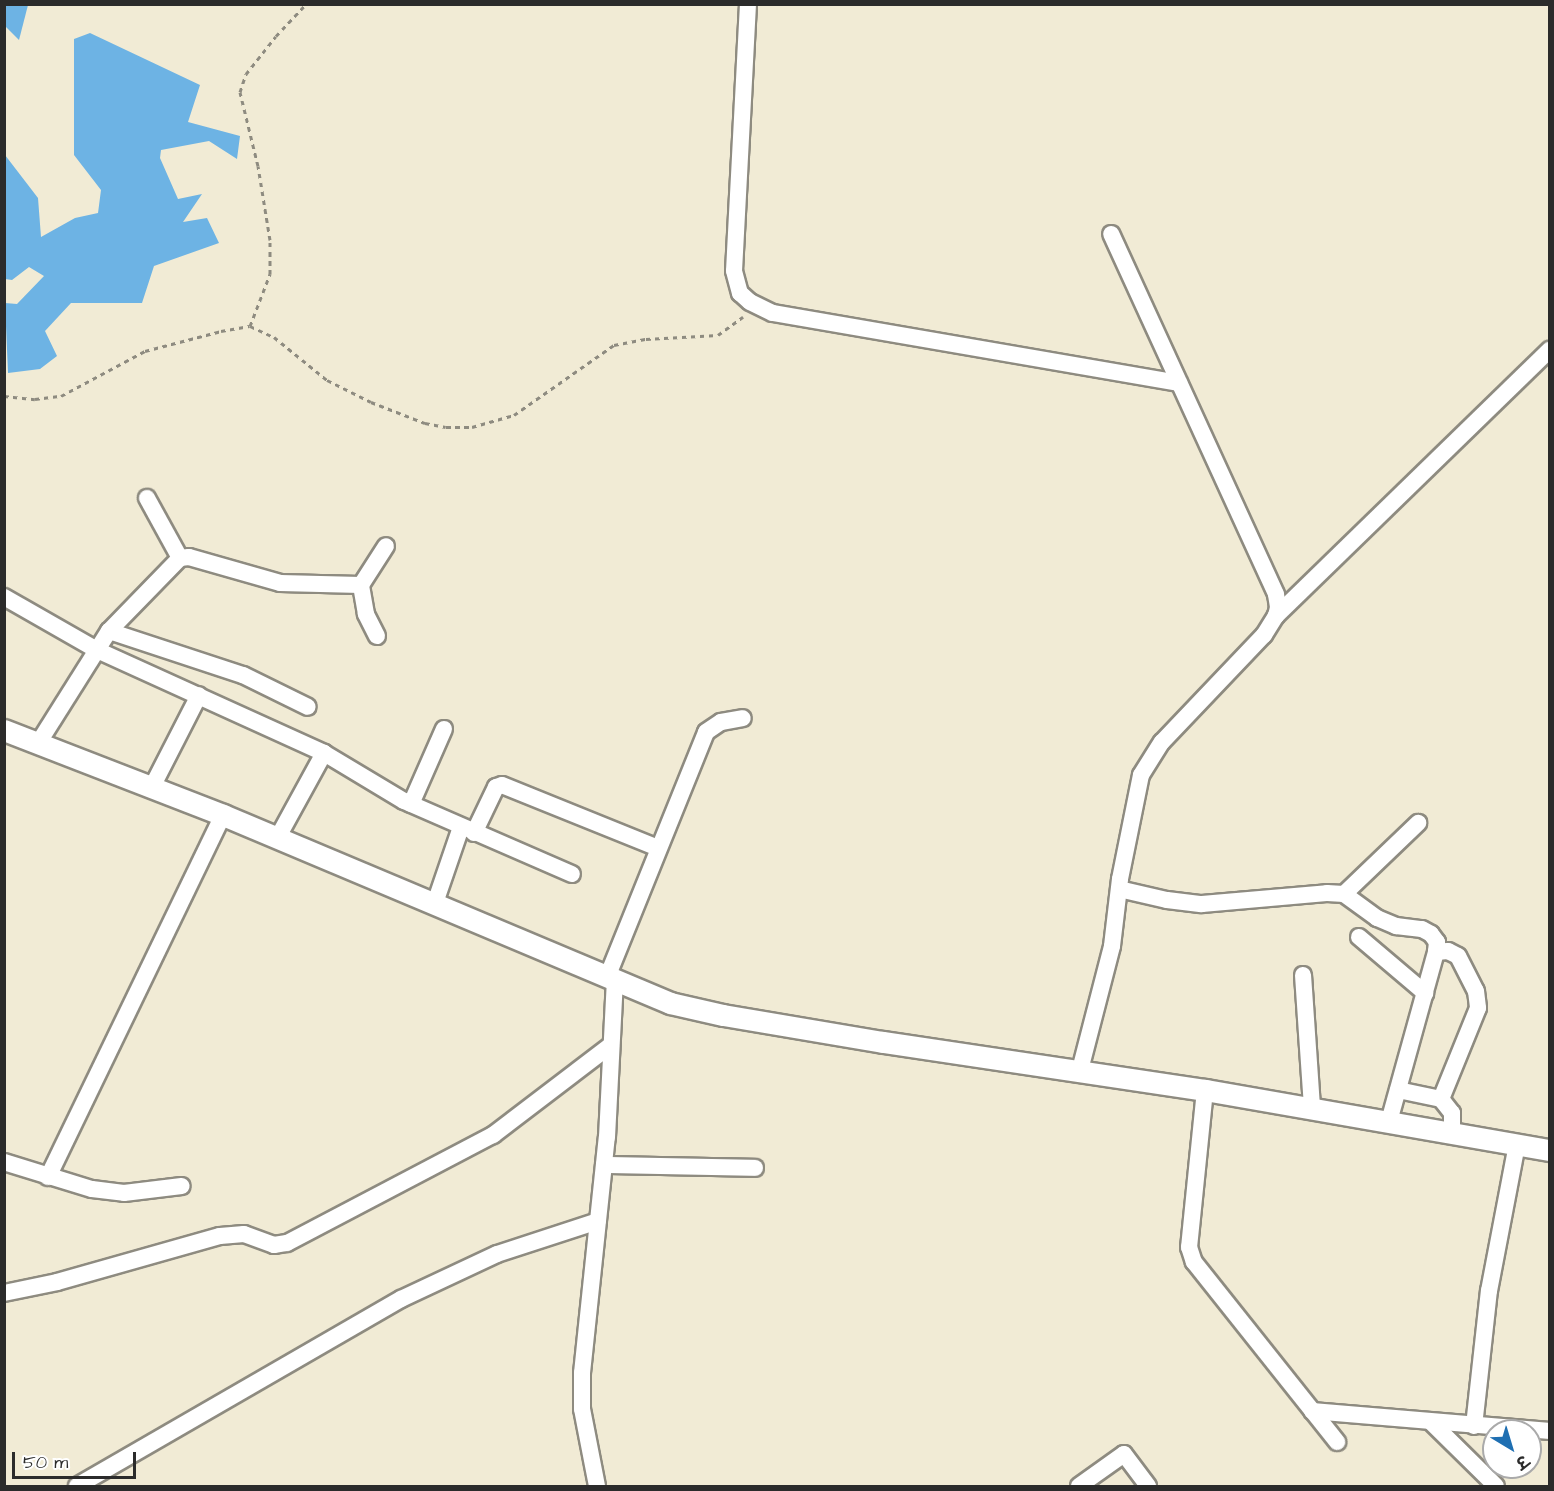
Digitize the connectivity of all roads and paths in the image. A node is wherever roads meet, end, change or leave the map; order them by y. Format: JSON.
{"nodes":[{"id":1,"x":306,"y":4,"type":"edge"},
{"id":2,"x":748,"y":4,"type":"edge"},
{"id":3,"x":1111,"y":234,"type":"dead end"},
{"id":4,"x":750,"y":302,"type":"junction"},
{"id":5,"x":250,"y":326,"type":"junction"},
{"id":6,"x":1550,"y":350,"type":"edge"},
{"id":7,"x":1179,"y":383,"type":"junction"},
{"id":8,"x":4,"y":396,"type":"edge"},
{"id":9,"x":147,"y":498,"type":"dead end"},
{"id":10,"x":386,"y":546,"type":"dead end"},
{"id":11,"x":180,"y":558,"type":"junction"},
{"id":12,"x":361,"y":585,"type":"junction"},
{"id":13,"x":4,"y":597,"type":"edge"},
{"id":14,"x":1276,"y":616,"type":"junction"},
{"id":15,"x":109,"y":632,"type":"junction"},
{"id":16,"x":376,"y":636,"type":"dead end"},
{"id":17,"x":97,"y":650,"type":"junction"},
{"id":18,"x":199,"y":695,"type":"junction"},
{"id":19,"x":308,"y":707,"type":"dead end"},
{"id":20,"x":743,"y":718,"type":"dead end"},
{"id":21,"x":444,"y":729,"type":"dead end"},
{"id":22,"x":4,"y":730,"type":"edge"},
{"id":23,"x":39,"y":742,"type":"junction"},
{"id":24,"x":324,"y":753,"type":"junction"},
{"id":25,"x":152,"y":787,"type":"junction"},
{"id":26,"x":411,"y":804,"type":"junction"},
{"id":27,"x":223,"y":815,"type":"junction"},
{"id":28,"x":1418,"y":823,"type":"dead end"},
{"id":29,"x":468,"y":830,"type":"junction"},
{"id":30,"x":278,"y":837,"type":"junction"},
{"id":31,"x":658,"y":848,"type":"junction"},
{"id":32,"x":572,"y":874,"type":"dead end"},
{"id":33,"x":1119,"y":889,"type":"junction"},
{"id":34,"x":1344,"y":894,"type":"junction"},
{"id":35,"x":435,"y":903,"type":"junction"},
{"id":36,"x":1359,"y":937,"type":"dead end"},
{"id":37,"x":1436,"y":952,"type":"junction"},
{"id":38,"x":1303,"y":975,"type":"dead end"},
{"id":39,"x":612,"y":977,"type":"junction"},
{"id":40,"x":1425,"y":993,"type":"junction"},
{"id":41,"x":611,"y":1045,"type":"junction"},
{"id":42,"x":1080,"y":1070,"type":"junction"},
{"id":43,"x":1205,"y":1090,"type":"junction"},
{"id":44,"x":1398,"y":1090,"type":"junction"},
{"id":45,"x":1442,"y":1099,"type":"junction"},
{"id":46,"x":1312,"y":1108,"type":"junction"},
{"id":47,"x":1389,"y":1121,"type":"junction"},
{"id":48,"x":1452,"y":1133,"type":"junction"},
{"id":49,"x":1516,"y":1144,"type":"junction"},
{"id":50,"x":1550,"y":1150,"type":"edge"},
{"id":51,"x":4,"y":1162,"type":"edge"},
{"id":52,"x":604,"y":1165,"type":"junction"},
{"id":53,"x":755,"y":1168,"type":"dead end"},
{"id":54,"x":48,"y":1177,"type":"junction"},
{"id":55,"x":182,"y":1186,"type":"dead end"},
{"id":56,"x":598,"y":1221,"type":"junction"},
{"id":57,"x":4,"y":1293,"type":"edge"},
{"id":58,"x":1312,"y":1411,"type":"junction"},
{"id":59,"x":1431,"y":1422,"type":"junction"},
{"id":60,"x":1474,"y":1426,"type":"junction"},
{"id":61,"x":1550,"y":1431,"type":"edge"},
{"id":62,"x":1337,"y":1442,"type":"dead end"},
{"id":63,"x":77,"y":1486,"type":"edge"},
{"id":64,"x":597,"y":1486,"type":"edge"},
{"id":65,"x":1079,"y":1486,"type":"edge"},
{"id":66,"x":1148,"y":1486,"type":"edge"},
{"id":67,"x":1496,"y":1486,"type":"edge"}],
"edges":[{"from":1,"to":5,"type":"path"},
{"from":2,"to":4,"type":"street"},
{"from":3,"to":7,"type":"street"},
{"from":4,"to":5,"type":"path"},
{"from":4,"to":7,"type":"street"},
{"from":5,"to":8,"type":"path"},
{"from":6,"to":14,"type":"street"},
{"from":7,"to":14,"type":"street"},
{"from":9,"to":11,"type":"street"},
{"from":10,"to":12,"type":"street"},
{"from":11,"to":12,"type":"street"},
{"from":11,"to":15,"type":"street"},
{"from":12,"to":16,"type":"street"},
{"from":13,"to":17,"type":"street"},
{"from":14,"to":33,"type":"street"},
{"from":15,"to":17,"type":"street"},
{"from":15,"to":19,"type":"street"},
{"from":17,"to":18,"type":"street"},
{"from":17,"to":23,"type":"street"},
{"from":18,"to":24,"type":"street"},
{"from":18,"to":25,"type":"street"},
{"from":20,"to":31,"type":"street"},
{"from":21,"to":26,"type":"street"},
{"from":22,"to":23,"type":"main road"},
{"from":23,"to":25,"type":"main road"},
{"from":24,"to":26,"type":"street"},
{"from":24,"to":30,"type":"street"},
{"from":25,"to":27,"type":"main road"},
{"from":26,"to":29,"type":"street"},
{"from":27,"to":30,"type":"main road"},
{"from":27,"to":54,"type":"street"},
{"from":28,"to":34,"type":"street"},
{"from":29,"to":31,"type":"street"},
{"from":29,"to":32,"type":"street"},
{"from":29,"to":35,"type":"street"},
{"from":30,"to":35,"type":"main road"},
{"from":31,"to":39,"type":"street"},
{"from":33,"to":34,"type":"street"},
{"from":33,"to":42,"type":"street"},
{"from":34,"to":37,"type":"street"},
{"from":35,"to":39,"type":"main road"},
{"from":36,"to":40,"type":"street"},
{"from":37,"to":40,"type":"street"},
{"from":37,"to":45,"type":"street"},
{"from":38,"to":46,"type":"street"},
{"from":39,"to":41,"type":"street"},
{"from":39,"to":42,"type":"main road"},
{"from":40,"to":44,"type":"street"},
{"from":41,"to":52,"type":"street"},
{"from":41,"to":57,"type":"street"},
{"from":42,"to":43,"type":"main road"},
{"from":43,"to":46,"type":"main road"},
{"from":43,"to":58,"type":"street"},
{"from":44,"to":45,"type":"street"},
{"from":44,"to":47,"type":"street"},
{"from":45,"to":48,"type":"street"},
{"from":46,"to":47,"type":"main road"},
{"from":47,"to":48,"type":"main road"},
{"from":48,"to":49,"type":"main road"},
{"from":49,"to":50,"type":"main road"},
{"from":49,"to":60,"type":"street"},
{"from":51,"to":54,"type":"street"},
{"from":52,"to":53,"type":"street"},
{"from":52,"to":56,"type":"street"},
{"from":54,"to":55,"type":"street"},
{"from":56,"to":63,"type":"street"},
{"from":56,"to":64,"type":"street"},
{"from":58,"to":59,"type":"street"},
{"from":58,"to":62,"type":"street"},
{"from":59,"to":60,"type":"street"},
{"from":59,"to":67,"type":"street"},
{"from":60,"to":61,"type":"street"},
{"from":65,"to":66,"type":"street"}]}
